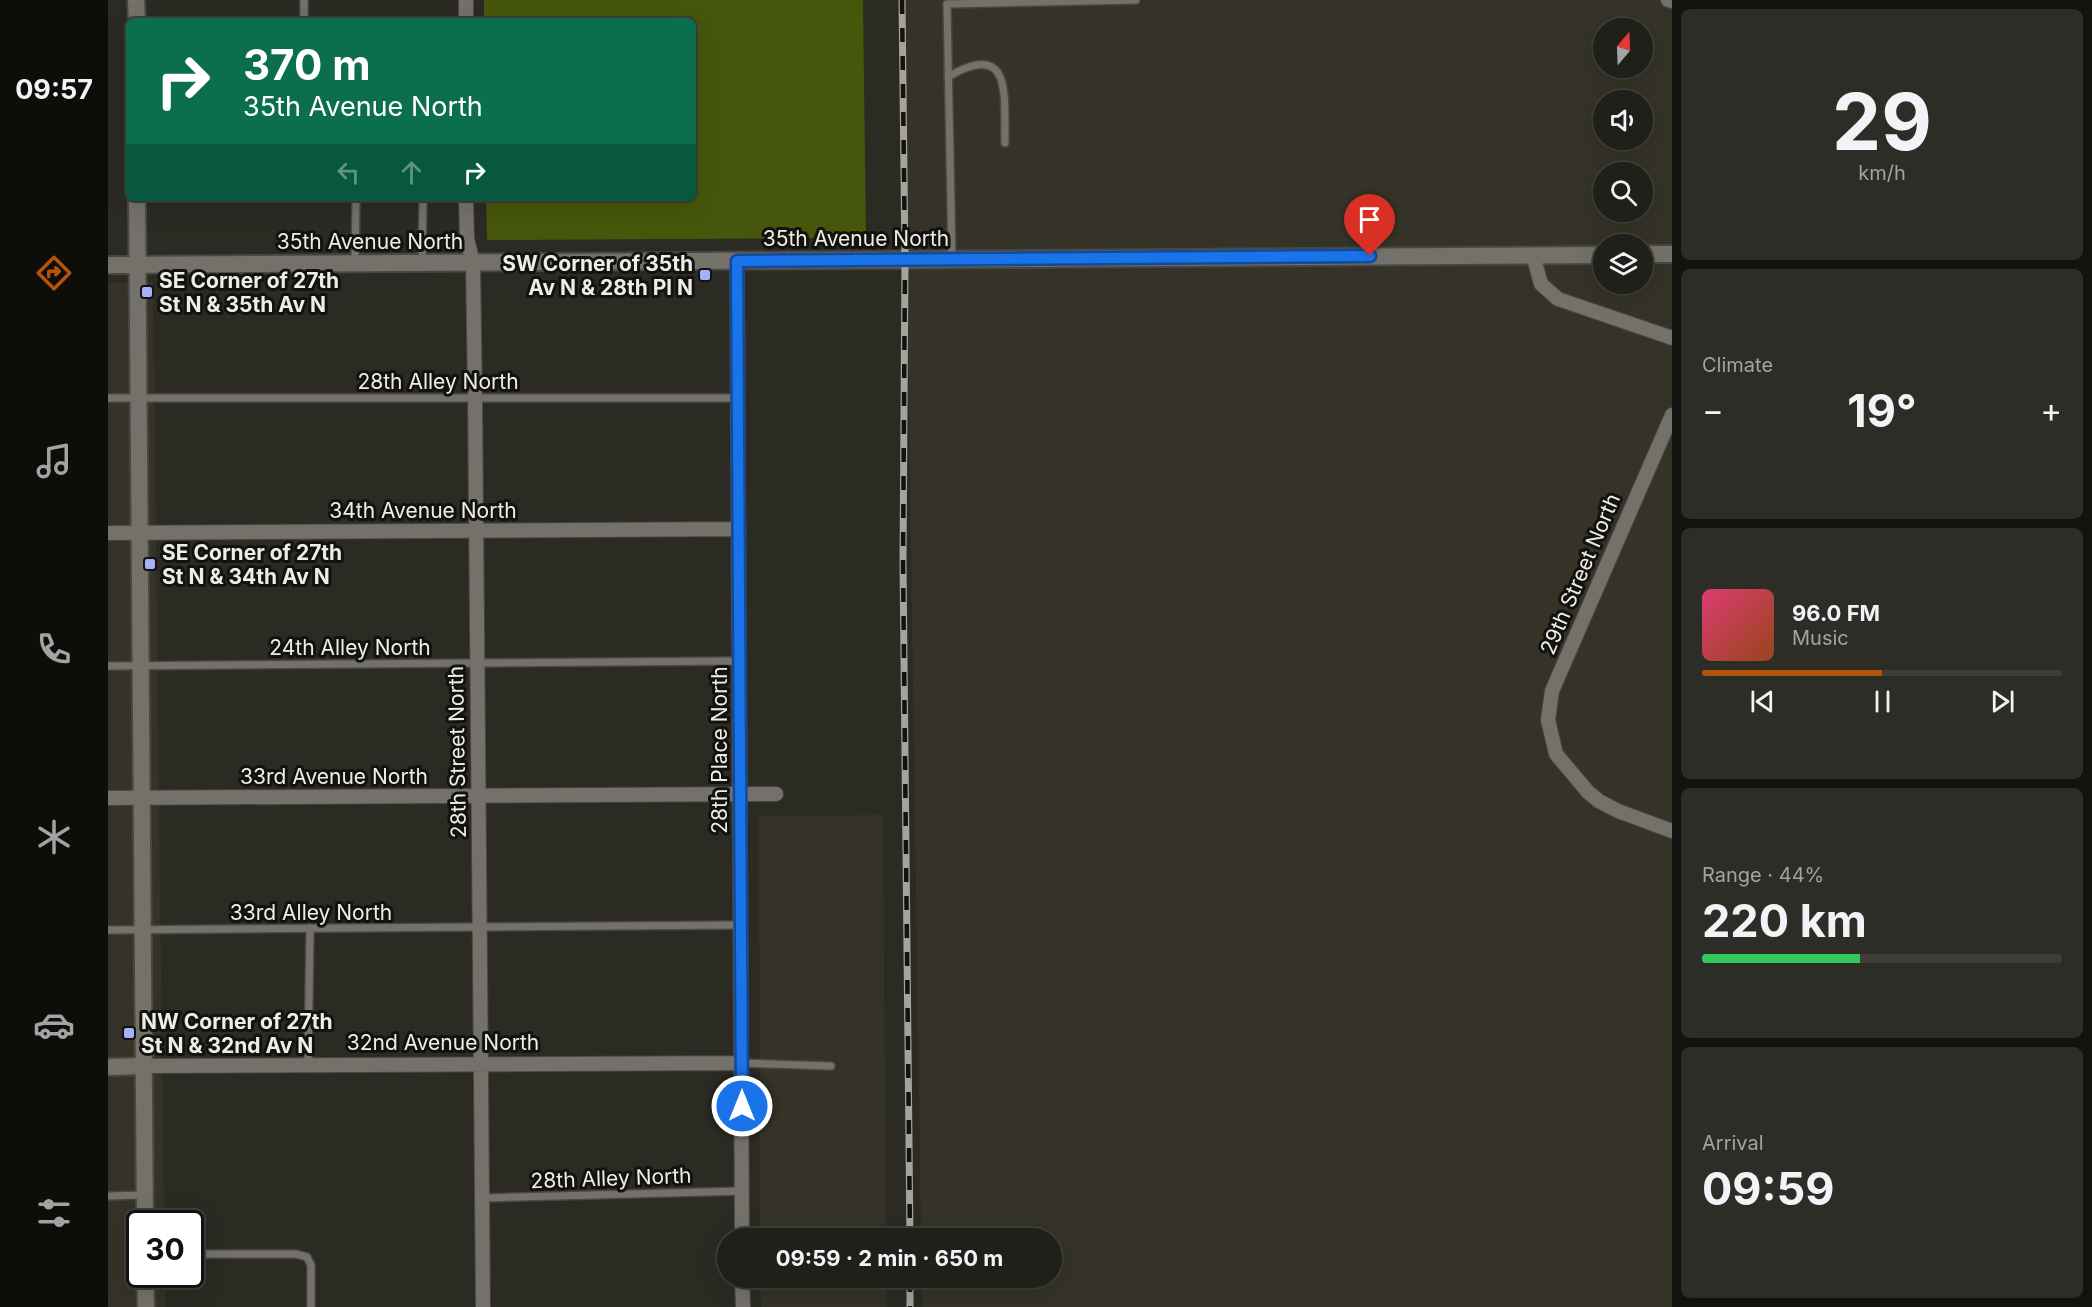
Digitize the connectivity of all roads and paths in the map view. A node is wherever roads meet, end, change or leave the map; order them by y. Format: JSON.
{"nodes":[{"id":1,"x":136,"y":0,"type":"edge"},
{"id":2,"x":304,"y":0,"type":"edge"},
{"id":3,"x":465,"y":0,"type":"edge"},
{"id":4,"x":1136,"y":0,"type":"edge"},
{"id":5,"x":136,"y":18,"type":"edge"},
{"id":6,"x":304,"y":18,"type":"edge"},
{"id":7,"x":466,"y":18,"type":"edge"},
{"id":8,"x":948,"y":77,"type":"junction"},
{"id":9,"x":1005,"y":143,"type":"dead end"},
{"id":10,"x":137,"y":201,"type":"edge"},
{"id":11,"x":356,"y":201,"type":"edge"},
{"id":12,"x":423,"y":201,"type":"edge"},
{"id":13,"x":466,"y":201,"type":"edge"},
{"id":14,"x":1653,"y":254,"type":"edge"},
{"id":15,"x":1672,"y":254,"type":"edge"},
{"id":16,"x":1533,"y":255,"type":"junction"},
{"id":17,"x":1593,"y":255,"type":"edge"},
{"id":18,"x":952,"y":260,"type":"junction"},
{"id":19,"x":737,"y":261,"type":"junction"},
{"id":20,"x":422,"y":263,"type":"junction"},
{"id":21,"x":473,"y":263,"type":"junction"},
{"id":22,"x":356,"y":264,"type":"junction"},
{"id":23,"x":137,"y":265,"type":"junction"},
{"id":24,"x":108,"y":266,"type":"edge"},
{"id":25,"x":1672,"y":339,"type":"edge"},
{"id":26,"x":138,"y":397,"type":"junction"},
{"id":27,"x":108,"y":398,"type":"edge"},
{"id":28,"x":476,"y":398,"type":"junction"},
{"id":29,"x":738,"y":398,"type":"junction"},
{"id":30,"x":1672,"y":416,"type":"edge"},
{"id":31,"x":739,"y":528,"type":"junction"},
{"id":32,"x":475,"y":531,"type":"junction"},
{"id":33,"x":108,"y":533,"type":"edge"},
{"id":34,"x":140,"y":533,"type":"junction"},
{"id":35,"x":739,"y":661,"type":"junction"},
{"id":36,"x":477,"y":663,"type":"junction"},
{"id":37,"x":140,"y":665,"type":"junction"},
{"id":38,"x":108,"y":666,"type":"edge"},
{"id":39,"x":740,"y":794,"type":"junction"},
{"id":40,"x":776,"y":794,"type":"dead end"},
{"id":41,"x":478,"y":796,"type":"junction"},
{"id":42,"x":108,"y":798,"type":"edge"},
{"id":43,"x":142,"y":798,"type":"junction"},
{"id":44,"x":1672,"y":831,"type":"edge"},
{"id":45,"x":741,"y":925,"type":"junction"},
{"id":46,"x":480,"y":927,"type":"junction"},
{"id":47,"x":310,"y":928,"type":"junction"},
{"id":48,"x":143,"y":929,"type":"junction"},
{"id":49,"x":108,"y":930,"type":"edge"},
{"id":50,"x":741,"y":1064,"type":"junction"},
{"id":51,"x":481,"y":1065,"type":"junction"},
{"id":52,"x":144,"y":1066,"type":"junction"},
{"id":53,"x":308,"y":1066,"type":"junction"},
{"id":54,"x":831,"y":1066,"type":"dead end"},
{"id":55,"x":108,"y":1067,"type":"edge"},
{"id":56,"x":742,"y":1191,"type":"junction"},
{"id":57,"x":145,"y":1195,"type":"junction"},
{"id":58,"x":108,"y":1196,"type":"edge"},
{"id":59,"x":482,"y":1198,"type":"junction"},
{"id":60,"x":145,"y":1210,"type":"edge"},
{"id":61,"x":742,"y":1228,"type":"edge"},
{"id":62,"x":204,"y":1254,"type":"edge"},
{"id":63,"x":146,"y":1288,"type":"edge"},
{"id":64,"x":742,"y":1288,"type":"edge"},
{"id":65,"x":146,"y":1307,"type":"edge"},
{"id":66,"x":311,"y":1307,"type":"edge"},
{"id":67,"x":483,"y":1307,"type":"edge"},
{"id":68,"x":742,"y":1307,"type":"edge"}],
"edges":[{"from":1,"to":5,"type":"street"},
{"from":2,"to":6,"type":"lane"},
{"from":3,"to":7,"type":"street"},
{"from":4,"to":8,"type":"lane"},
{"from":8,"to":9,"type":"lane"},
{"from":8,"to":18,"type":"lane"},
{"from":10,"to":23,"type":"street"},
{"from":11,"to":22,"type":"lane"},
{"from":12,"to":20,"type":"lane"},
{"from":13,"to":21,"type":"street","name":"28th Street North"},
{"from":14,"to":15,"type":"street"},
{"from":16,"to":17,"type":"street","name":"35th Avenue North"},
{"from":16,"to":18,"type":"street","name":"35th Avenue North"},
{"from":16,"to":25,"type":"street"},
{"from":18,"to":19,"type":"street","name":"35th Avenue North"},
{"from":19,"to":21,"type":"street","name":"35th Avenue North"},
{"from":19,"to":29,"type":"street","name":"28th Place North"},
{"from":20,"to":21,"type":"street","name":"35th Avenue North"},
{"from":20,"to":22,"type":"street","name":"35th Avenue North"},
{"from":21,"to":28,"type":"street","name":"28th Street North"},
{"from":22,"to":23,"type":"street","name":"35th Avenue North"},
{"from":23,"to":24,"type":"street","name":"35th Avenue North"},
{"from":23,"to":26,"type":"street"},
{"from":26,"to":27,"type":"lane","name":"28th Alley North"},
{"from":26,"to":28,"type":"lane","name":"28th Alley North"},
{"from":26,"to":34,"type":"street"},
{"from":28,"to":29,"type":"lane","name":"28th Alley North"},
{"from":28,"to":32,"type":"street","name":"28th Street North"},
{"from":29,"to":31,"type":"street","name":"28th Place North"},
{"from":30,"to":44,"type":"street","name":"29th Street North"},
{"from":31,"to":32,"type":"street","name":"34th Avenue North"},
{"from":31,"to":35,"type":"street","name":"28th Place North"},
{"from":32,"to":34,"type":"street","name":"34th Avenue North"},
{"from":32,"to":36,"type":"street","name":"28th Street North"},
{"from":33,"to":34,"type":"street","name":"34th Avenue North"},
{"from":34,"to":37,"type":"street"},
{"from":35,"to":36,"type":"lane","name":"24th Alley North"},
{"from":35,"to":39,"type":"street","name":"28th Place North"},
{"from":36,"to":37,"type":"lane","name":"24th Alley North"},
{"from":36,"to":41,"type":"street","name":"28th Street North"},
{"from":37,"to":38,"type":"lane"},
{"from":37,"to":43,"type":"street"},
{"from":39,"to":40,"type":"street","name":"33rd Avenue North"},
{"from":39,"to":41,"type":"street","name":"33rd Avenue North"},
{"from":39,"to":45,"type":"street","name":"28th Place North"},
{"from":41,"to":43,"type":"street","name":"33rd Avenue North"},
{"from":41,"to":46,"type":"street","name":"28th Street North"},
{"from":42,"to":43,"type":"street","name":"33rd Avenue North"},
{"from":43,"to":48,"type":"street"},
{"from":45,"to":46,"type":"lane"},
{"from":45,"to":50,"type":"street","name":"28th Place North"},
{"from":46,"to":47,"type":"lane","name":"33rd Alley North"},
{"from":46,"to":51,"type":"street","name":"28th Street North"},
{"from":47,"to":48,"type":"lane","name":"33rd Alley North"},
{"from":47,"to":53,"type":"lane"},
{"from":48,"to":49,"type":"lane","name":"33rd Alley North"},
{"from":48,"to":52,"type":"street"},
{"from":50,"to":51,"type":"street","name":"32nd Avenue North"},
{"from":50,"to":54,"type":"lane"},
{"from":50,"to":56,"type":"street","name":"28th Place North"},
{"from":51,"to":53,"type":"street","name":"32nd Avenue North"},
{"from":51,"to":59,"type":"street","name":"28th Street North"},
{"from":52,"to":53,"type":"street","name":"32nd Avenue North"},
{"from":52,"to":55,"type":"street","name":"32nd Avenue North"},
{"from":52,"to":57,"type":"street"},
{"from":56,"to":59,"type":"lane","name":"28th Alley North"},
{"from":56,"to":61,"type":"street","name":"28th Place North"},
{"from":57,"to":58,"type":"lane"},
{"from":57,"to":60,"type":"street"},
{"from":59,"to":67,"type":"street","name":"28th Street North"},
{"from":62,"to":66,"type":"lane"},
{"from":63,"to":65,"type":"street"},
{"from":64,"to":68,"type":"street"}]}
